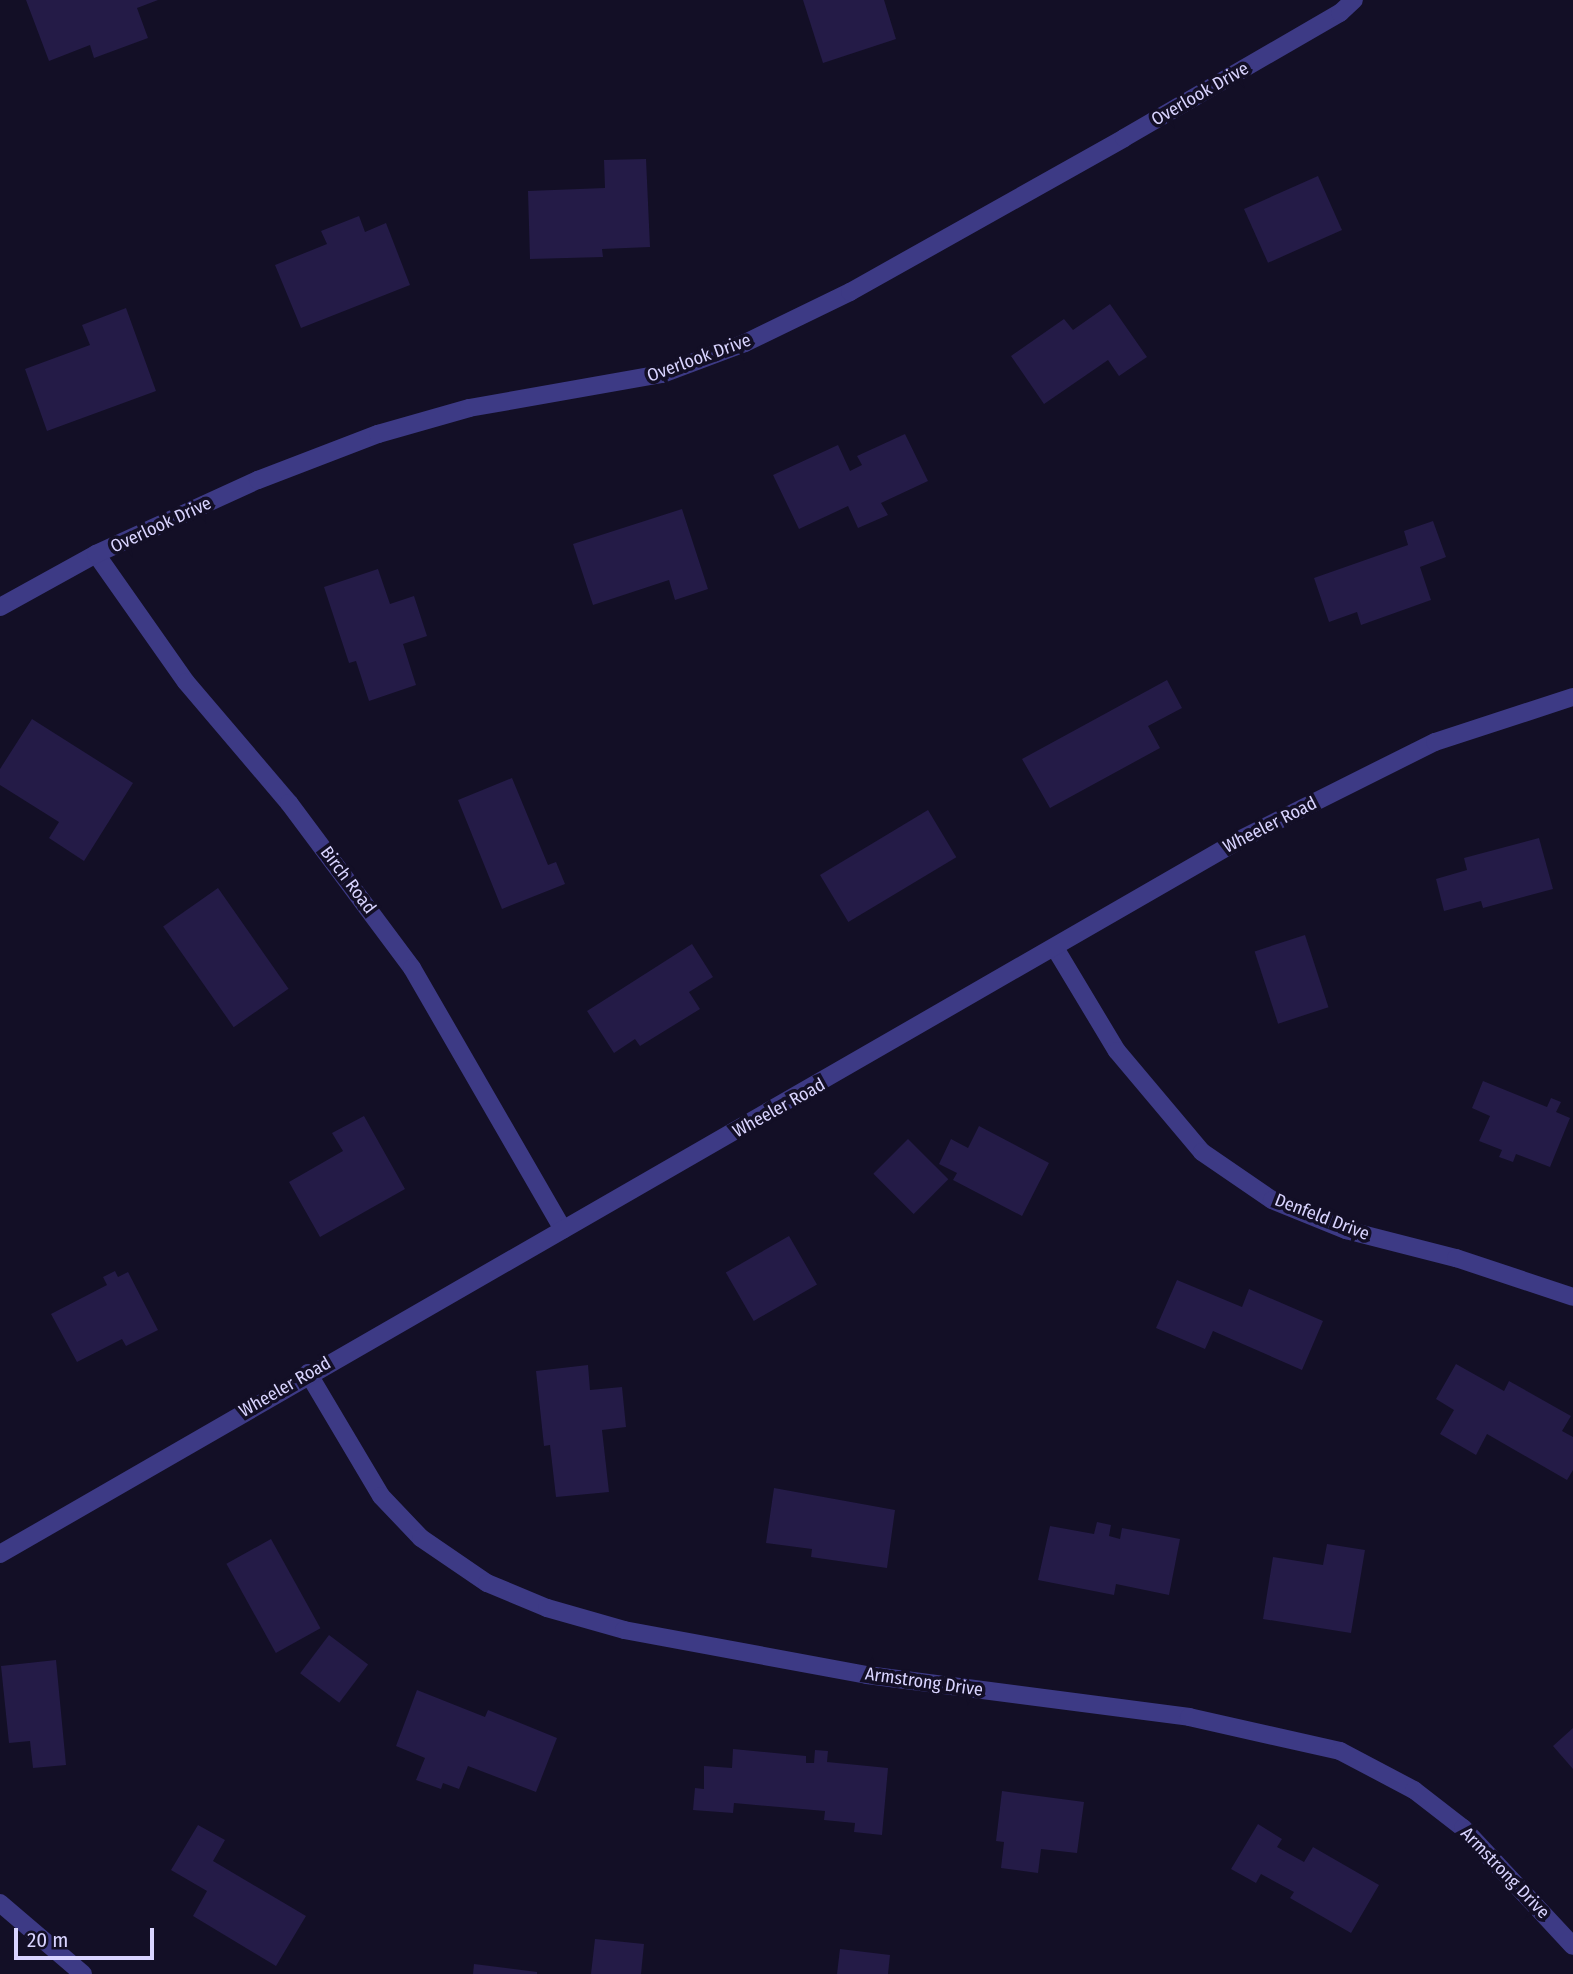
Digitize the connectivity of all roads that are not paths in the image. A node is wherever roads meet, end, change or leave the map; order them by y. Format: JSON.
{"nodes":[{"id":1,"x":1354,"y":0,"type":"edge"},
{"id":2,"x":96,"y":554,"type":"junction"},
{"id":3,"x":0,"y":607,"type":"edge"},
{"id":4,"x":1573,"y":697,"type":"edge"},
{"id":5,"x":1055,"y":948,"type":"junction"},
{"id":6,"x":563,"y":1230,"type":"junction"},
{"id":7,"x":1573,"y":1297,"type":"edge"},
{"id":8,"x":308,"y":1373,"type":"junction"},
{"id":9,"x":0,"y":1554,"type":"edge"},
{"id":10,"x":0,"y":1903,"type":"edge"},
{"id":11,"x":1573,"y":1946,"type":"edge"},
{"id":12,"x":83,"y":1974,"type":"edge"}],
"edges":[{"from":1,"to":2,"type":"street","name":"Overlook Drive"},
{"from":2,"to":3,"type":"street","name":"Overlook Drive"},
{"from":2,"to":6,"type":"street","name":"Birch Road"},
{"from":4,"to":5,"type":"street","name":"Wheeler Road"},
{"from":5,"to":6,"type":"street","name":"Wheeler Road"},
{"from":5,"to":7,"type":"street","name":"Denfeld Drive"},
{"from":6,"to":8,"type":"street","name":"Wheeler Road"},
{"from":8,"to":9,"type":"street","name":"Wheeler Road"},
{"from":8,"to":11,"type":"street","name":"Armstrong Drive"},
{"from":10,"to":12,"type":"street"}]}
